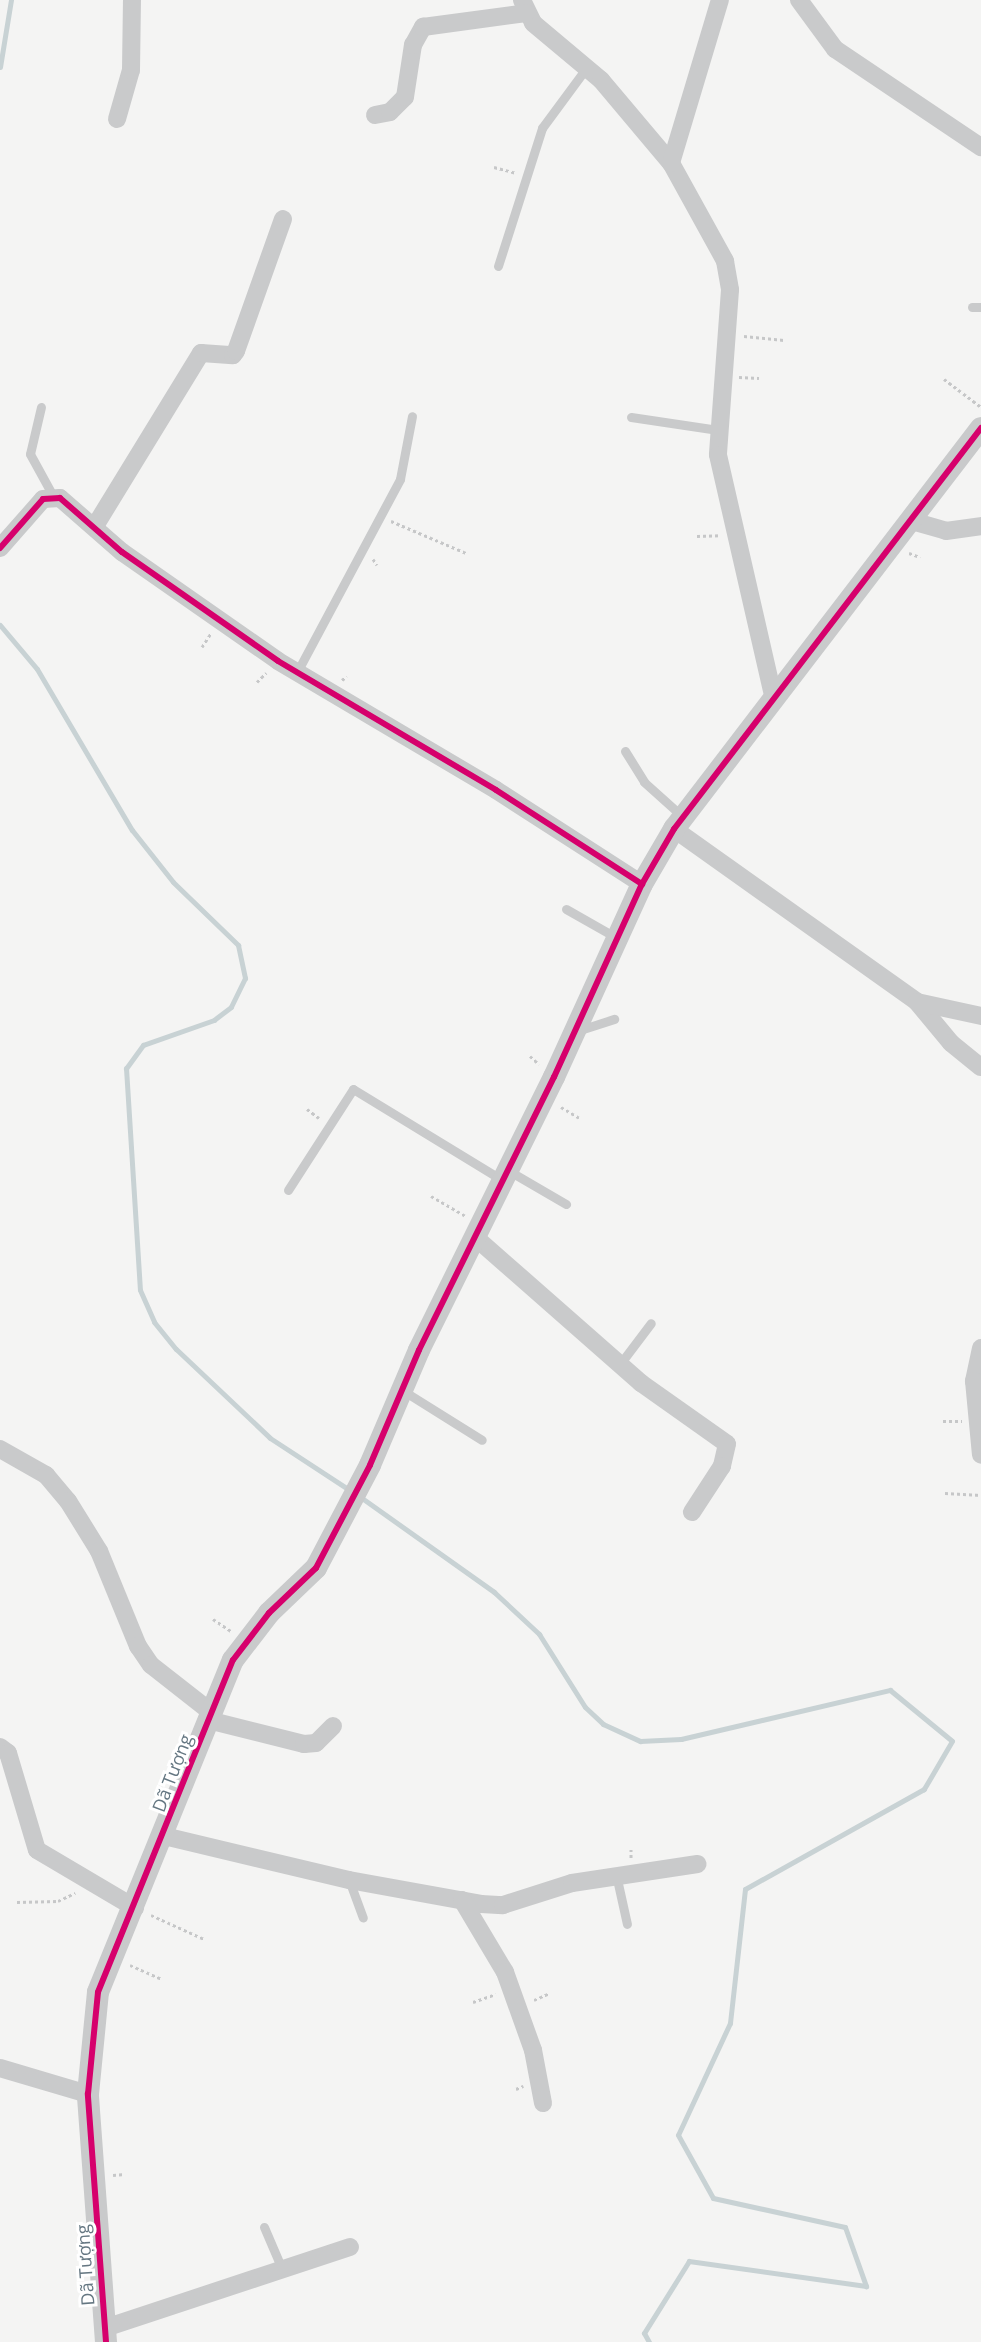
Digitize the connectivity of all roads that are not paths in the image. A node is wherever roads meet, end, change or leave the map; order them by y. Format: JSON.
{"nodes":[{"id":1,"x":132,"y":0,"type":"edge"},
{"id":2,"x":720,"y":0,"type":"edge"},
{"id":3,"x":799,"y":0,"type":"edge"},
{"id":4,"x":524,"y":7,"type":"edge"},
{"id":5,"x":587,"y":67,"type":"junction"},
{"id":6,"x":375,"y":116,"type":"dead end"},
{"id":7,"x":117,"y":120,"type":"dead end"},
{"id":8,"x":981,"y":147,"type":"edge"},
{"id":9,"x":671,"y":163,"type":"junction"},
{"id":10,"x":283,"y":219,"type":"dead end"},
{"id":11,"x":498,"y":266,"type":"dead end"},
{"id":12,"x":41,"y":407,"type":"dead end"},
{"id":13,"x":412,"y":416,"type":"dead end"},
{"id":14,"x":631,"y":417,"type":"dead end"},
{"id":15,"x":981,"y":428,"type":"edge"},
{"id":16,"x":718,"y":430,"type":"junction"},
{"id":17,"x":52,"y":494,"type":"junction"},
{"id":18,"x":912,"y":521,"type":"junction"},
{"id":19,"x":95,"y":526,"type":"junction"},
{"id":20,"x":981,"y":526,"type":"edge"},
{"id":21,"x":0,"y":548,"type":"edge"},
{"id":22,"x":296,"y":674,"type":"junction"},
{"id":23,"x":774,"y":699,"type":"junction"},
{"id":24,"x":625,"y":751,"type":"dead end"},
{"id":25,"x":679,"y":823,"type":"junction"},
{"id":26,"x":642,"y":884,"type":"junction"},
{"id":27,"x":566,"y":909,"type":"dead end"},
{"id":28,"x":617,"y":938,"type":"junction"},
{"id":29,"x":917,"y":1002,"type":"junction"},
{"id":30,"x":981,"y":1016,"type":"edge"},
{"id":31,"x":614,"y":1019,"type":"dead end"},
{"id":32,"x":574,"y":1032,"type":"junction"},
{"id":33,"x":981,"y":1066,"type":"edge"},
{"id":34,"x":506,"y":1176,"type":"junction"},
{"id":35,"x":288,"y":1190,"type":"dead end"},
{"id":36,"x":566,"y":1204,"type":"dead end"},
{"id":37,"x":479,"y":1232,"type":"junction"},
{"id":38,"x":651,"y":1323,"type":"dead end"},
{"id":39,"x":981,"y":1348,"type":"edge"},
{"id":40,"x":620,"y":1364,"type":"junction"},
{"id":41,"x":402,"y":1390,"type":"junction"},
{"id":42,"x":482,"y":1440,"type":"dead end"},
{"id":43,"x":0,"y":1449,"type":"edge"},
{"id":44,"x":981,"y":1455,"type":"edge"},
{"id":45,"x":692,"y":1512,"type":"dead end"},
{"id":46,"x":210,"y":1716,"type":"junction"},
{"id":47,"x":333,"y":1726,"type":"dead end"},
{"id":48,"x":0,"y":1748,"type":"edge"},
{"id":49,"x":164,"y":1836,"type":"junction"},
{"id":50,"x":698,"y":1864,"type":"dead end"},
{"id":51,"x":617,"y":1879,"type":"junction"},
{"id":52,"x":349,"y":1880,"type":"junction"},
{"id":53,"x":462,"y":1900,"type":"junction"},
{"id":54,"x":135,"y":1908,"type":"junction"},
{"id":55,"x":363,"y":1918,"type":"dead end"},
{"id":56,"x":627,"y":1924,"type":"dead end"},
{"id":57,"x":0,"y":2068,"type":"edge"},
{"id":58,"x":88,"y":2094,"type":"junction"},
{"id":59,"x":543,"y":2103,"type":"dead end"},
{"id":60,"x":264,"y":2227,"type":"dead end"},
{"id":61,"x":350,"y":2247,"type":"dead end"},
{"id":62,"x":282,"y":2269,"type":"junction"},
{"id":63,"x":105,"y":2335,"type":"edge"}],
"edges":[{"from":1,"to":7,"type":"street"},
{"from":2,"to":9,"type":"street"},
{"from":3,"to":8,"type":"street"},
{"from":4,"to":5,"type":"street"},
{"from":4,"to":6,"type":"street"},
{"from":5,"to":9,"type":"street"},
{"from":5,"to":11,"type":"lane"},
{"from":9,"to":16,"type":"street"},
{"from":10,"to":19,"type":"street"},
{"from":12,"to":17,"type":"lane"},
{"from":13,"to":22,"type":"lane"},
{"from":14,"to":16,"type":"lane"},
{"from":15,"to":18,"type":"street","name":"Dã Tượng"},
{"from":16,"to":23,"type":"street"},
{"from":17,"to":19,"type":"street"},
{"from":17,"to":21,"type":"street"},
{"from":18,"to":20,"type":"street"},
{"from":18,"to":23,"type":"street","name":"Dã Tượng"},
{"from":19,"to":22,"type":"street"},
{"from":22,"to":26,"type":"street"},
{"from":23,"to":25,"type":"street","name":"Dã Tượng"},
{"from":24,"to":25,"type":"lane"},
{"from":25,"to":26,"type":"street","name":"Dã Tượng"},
{"from":25,"to":29,"type":"street"},
{"from":26,"to":28,"type":"street","name":"Dã Tượng"},
{"from":27,"to":28,"type":"lane"},
{"from":28,"to":32,"type":"street","name":"Dã Tượng"},
{"from":29,"to":30,"type":"street"},
{"from":29,"to":33,"type":"street"},
{"from":31,"to":32,"type":"lane"},
{"from":32,"to":34,"type":"street","name":"Dã Tượng"},
{"from":34,"to":35,"type":"lane"},
{"from":34,"to":36,"type":"lane"},
{"from":34,"to":37,"type":"street","name":"Dã Tượng"},
{"from":37,"to":40,"type":"street"},
{"from":37,"to":41,"type":"street","name":"Dã Tượng"},
{"from":38,"to":40,"type":"lane"},
{"from":39,"to":44,"type":"street"},
{"from":40,"to":45,"type":"street"},
{"from":41,"to":42,"type":"lane"},
{"from":41,"to":46,"type":"street","name":"Dã Tượng"},
{"from":43,"to":46,"type":"street"},
{"from":46,"to":47,"type":"street"},
{"from":46,"to":49,"type":"street","name":"Dã Tượng"},
{"from":48,"to":54,"type":"street"},
{"from":49,"to":52,"type":"street"},
{"from":49,"to":54,"type":"street","name":"Dã Tượng"},
{"from":50,"to":51,"type":"street"},
{"from":51,"to":53,"type":"street"},
{"from":51,"to":56,"type":"lane"},
{"from":52,"to":53,"type":"street"},
{"from":52,"to":55,"type":"lane"},
{"from":53,"to":59,"type":"street"},
{"from":54,"to":58,"type":"street","name":"Dã Tượng"},
{"from":57,"to":58,"type":"street"},
{"from":58,"to":63,"type":"street","name":"Dã Tượng"},
{"from":60,"to":62,"type":"lane"},
{"from":61,"to":62,"type":"street"},
{"from":62,"to":63,"type":"street"}]}
